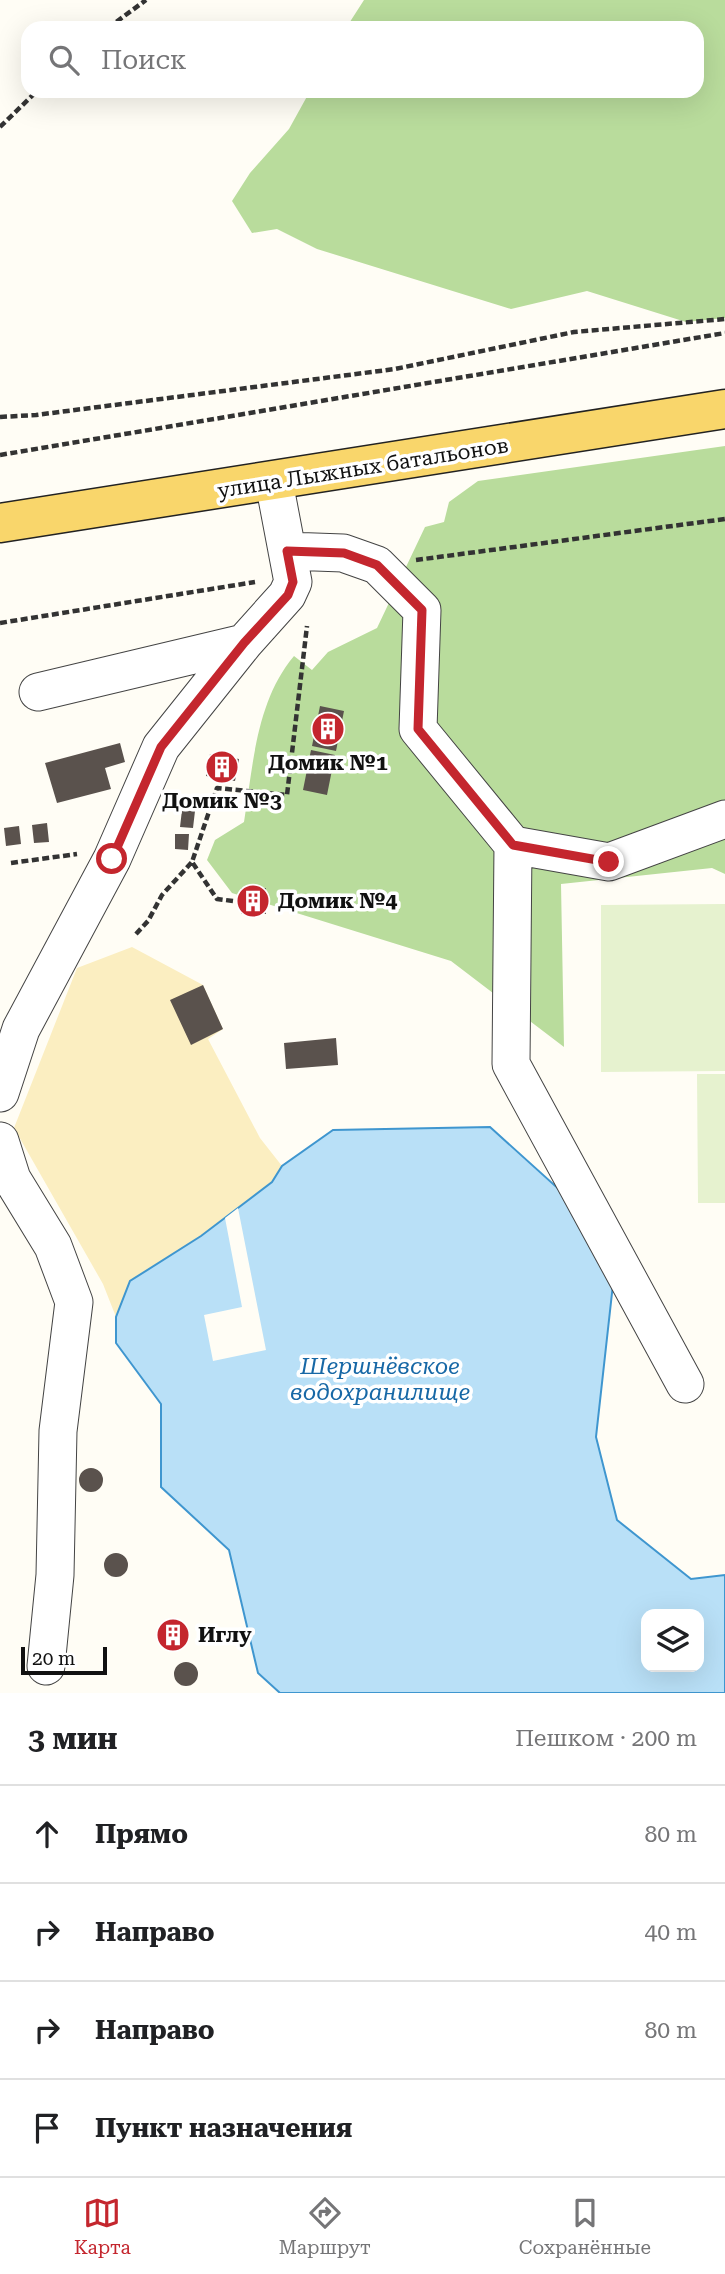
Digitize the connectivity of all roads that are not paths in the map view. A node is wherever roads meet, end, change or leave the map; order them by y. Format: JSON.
{"nodes":[{"id":1,"x":725,"y":409,"type":"edge"},
{"id":2,"x":274,"y":482,"type":"junction"},
{"id":3,"x":0,"y":523,"type":"edge"},
{"id":4,"x":287,"y":551,"type":"junction"},
{"id":5,"x":244,"y":643,"type":"junction"},
{"id":6,"x":38,"y":692,"type":"dead end"},
{"id":7,"x":725,"y":820,"type":"edge"},
{"id":8,"x":513,"y":845,"type":"junction"},
{"id":9,"x":0,"y":1093,"type":"edge"},
{"id":10,"x":0,"y":1141,"type":"edge"},
{"id":11,"x":685,"y":1384,"type":"dead end"},
{"id":12,"x":46,"y":1666,"type":"dead end"}],
"edges":[{"from":1,"to":2,"type":"main road","name":"улица Лыжных батальонов"},
{"from":2,"to":3,"type":"main road","name":"улица Лыжных батальонов"},
{"from":2,"to":4,"type":"lane"},
{"from":4,"to":5,"type":"lane"},
{"from":4,"to":8,"type":"lane"},
{"from":5,"to":6,"type":"lane"},
{"from":5,"to":9,"type":"lane"},
{"from":7,"to":8,"type":"lane"},
{"from":8,"to":11,"type":"lane"},
{"from":10,"to":12,"type":"lane"}]}
